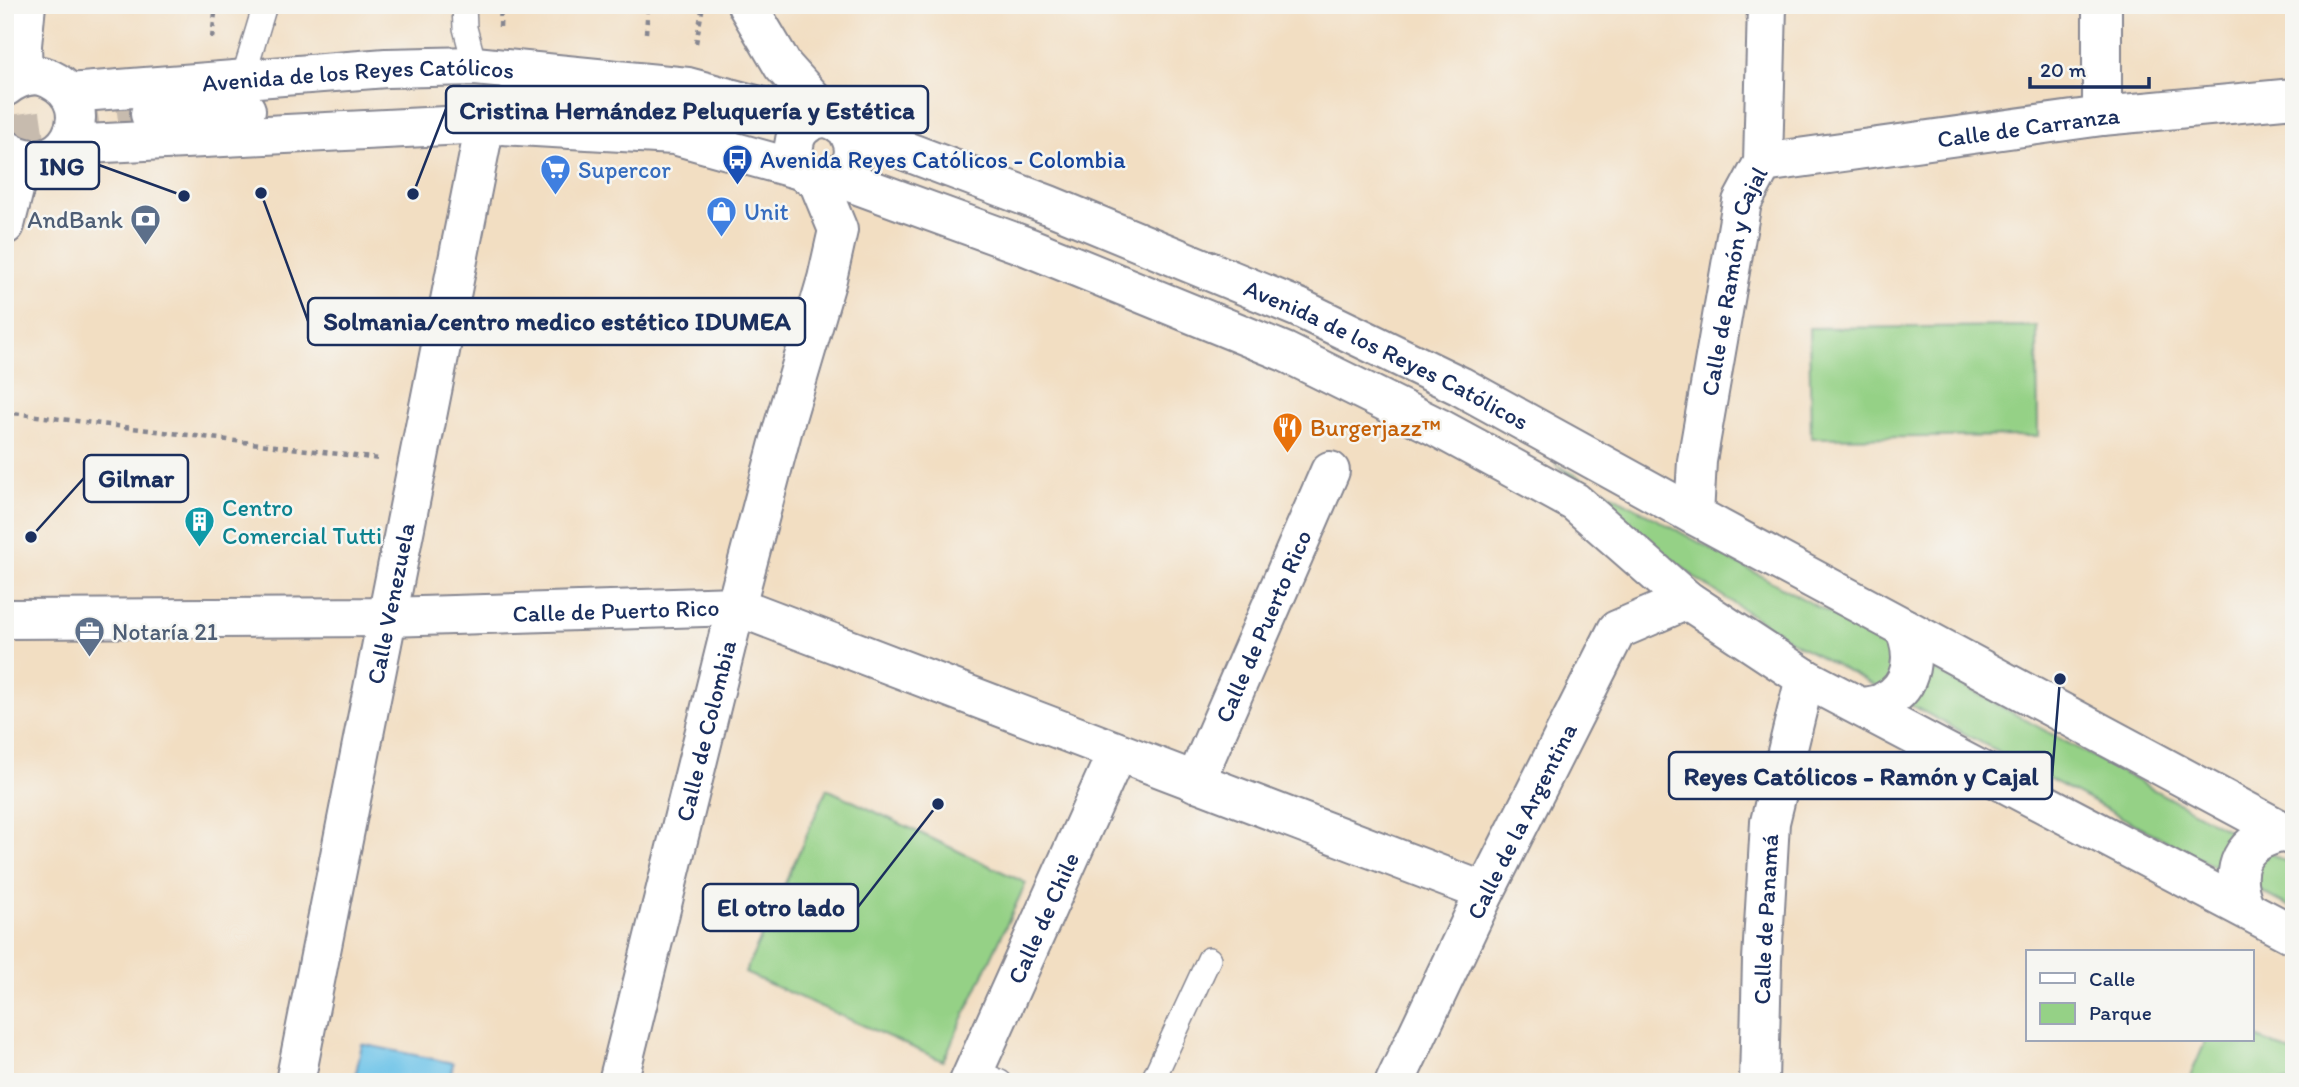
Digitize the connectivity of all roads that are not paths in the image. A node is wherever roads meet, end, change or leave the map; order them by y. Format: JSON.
{"nodes":[{"id":1,"x":26,"y":5,"type":"edge"},
{"id":2,"x":265,"y":5,"type":"edge"},
{"id":3,"x":464,"y":5,"type":"edge"},
{"id":4,"x":747,"y":5,"type":"edge"},
{"id":5,"x":1767,"y":5,"type":"edge"},
{"id":6,"x":2102,"y":5,"type":"edge"},
{"id":7,"x":475,"y":65,"type":"junction"},
{"id":8,"x":243,"y":78,"type":"junction"},
{"id":9,"x":14,"y":82,"type":"edge"},
{"id":10,"x":69,"y":93,"type":"junction"},
{"id":11,"x":2294,"y":98,"type":"edge"},
{"id":12,"x":150,"y":114,"type":"tunnel mouth"},
{"id":13,"x":2102,"y":116,"type":"junction"},
{"id":14,"x":830,"y":123,"type":"junction"},
{"id":15,"x":485,"y":124,"type":"junction"},
{"id":16,"x":674,"y":135,"type":"junction"},
{"id":17,"x":66,"y":145,"type":"junction"},
{"id":18,"x":14,"y":153,"type":"edge"},
{"id":19,"x":1763,"y":163,"type":"junction"},
{"id":20,"x":818,"y":175,"type":"junction"},
{"id":21,"x":5,"y":225,"type":"edge"},
{"id":22,"x":1330,"y":471,"type":"dead end"},
{"id":23,"x":1694,"y":515,"type":"junction"},
{"id":24,"x":1687,"y":600,"type":"junction"},
{"id":25,"x":736,"y":606,"type":"junction"},
{"id":26,"x":388,"y":617,"type":"junction"},
{"id":27,"x":5,"y":619,"type":"edge"},
{"id":28,"x":1904,"y":628,"type":"junction"},
{"id":29,"x":1805,"y":678,"type":"junction"},
{"id":30,"x":1864,"y":708,"type":"junction"},
{"id":31,"x":1117,"y":752,"type":"junction"},
{"id":32,"x":1195,"y":782,"type":"junction"},
{"id":33,"x":2289,"y":834,"type":"edge"},
{"id":34,"x":1485,"y":892,"type":"junction"},
{"id":35,"x":2245,"y":908,"type":"junction"},
{"id":36,"x":2294,"y":935,"type":"edge"},
{"id":37,"x":1209,"y":959,"type":"dead end"},
{"id":38,"x":981,"y":1078,"type":"edge"},
{"id":39,"x":295,"y":1082,"type":"edge"},
{"id":40,"x":618,"y":1082,"type":"edge"},
{"id":41,"x":1152,"y":1082,"type":"edge"},
{"id":42,"x":1395,"y":1082,"type":"edge"},
{"id":43,"x":1759,"y":1082,"type":"edge"}],
"edges":[{"from":1,"to":9,"type":"street"},
{"from":2,"to":8,"type":"lane"},
{"from":3,"to":7,"type":"lane"},
{"from":4,"to":14,"type":"street"},
{"from":5,"to":19,"type":"street","name":"Calle de Ramón y Cajal"},
{"from":6,"to":13,"type":"street"},
{"from":7,"to":8,"type":"street","name":"Avenida de los Reyes Católicos"},
{"from":7,"to":14,"type":"street","name":"Avenida de los Reyes Católicos"},
{"from":8,"to":10,"type":"street","name":"Avenida de los Reyes Católicos"},
{"from":9,"to":10,"type":"street"},
{"from":10,"to":17,"type":"street"},
{"from":11,"to":13,"type":"street","name":"Calle de Carranza"},
{"from":12,"to":16,"type":"street","name":"Avenida de los Reyes Católicos"},
{"from":13,"to":19,"type":"street","name":"Calle de Carranza"},
{"from":14,"to":20,"type":"street"},
{"from":14,"to":20,"type":"street"},
{"from":14,"to":23,"type":"street","name":"Avenida de los Reyes Católicos"},
{"from":15,"to":16,"type":"street","name":"Avenida de los Reyes Católicos"},
{"from":15,"to":17,"type":"street","name":"Avenida de los Reyes Católicos"},
{"from":15,"to":26,"type":"street","name":"Calle Venezuela"},
{"from":16,"to":20,"type":"street","name":"Avenida de los Reyes Católicos"},
{"from":17,"to":18,"type":"street"},
{"from":18,"to":21,"type":"street"},
{"from":19,"to":23,"type":"street","name":"Calle de Ramón y Cajal"},
{"from":20,"to":24,"type":"street","name":"Avenida de los Reyes Católicos"},
{"from":20,"to":25,"type":"street","name":"Calle de Colombia"},
{"from":22,"to":32,"type":"street","name":"Calle de Puerto Rico"},
{"from":23,"to":28,"type":"street","name":"Avenida de los Reyes Católicos"},
{"from":24,"to":29,"type":"street","name":"Avenida de los Reyes Católicos"},
{"from":24,"to":34,"type":"street","name":"Calle de la Argentina"},
{"from":25,"to":26,"type":"street","name":"Calle de Puerto Rico"},
{"from":25,"to":31,"type":"street","name":"Calle de Puerto Rico"},
{"from":25,"to":40,"type":"street","name":"Calle de Colombia"},
{"from":26,"to":27,"type":"street","name":"Calle de Puerto Rico"},
{"from":26,"to":39,"type":"street","name":"Calle Venezuela"},
{"from":28,"to":30,"type":"street"},
{"from":28,"to":33,"type":"street","name":"Avenida de los Reyes Católicos"},
{"from":29,"to":30,"type":"street","name":"Avenida de los Reyes Católicos"},
{"from":29,"to":43,"type":"street","name":"Calle de Panamá"},
{"from":30,"to":35,"type":"street","name":"Avenida de los Reyes Católicos"},
{"from":31,"to":32,"type":"street","name":"Calle de Puerto Rico"},
{"from":31,"to":38,"type":"street","name":"Calle de Chile"},
{"from":32,"to":34,"type":"street","name":"Calle de Puerto Rico"},
{"from":33,"to":35,"type":"street","name":"Avenida de los Reyes Católicos"},
{"from":34,"to":42,"type":"street","name":"Calle de la Argentina"},
{"from":35,"to":36,"type":"street","name":"Avenida de los Reyes Católicos"},
{"from":37,"to":41,"type":"lane"}]}
